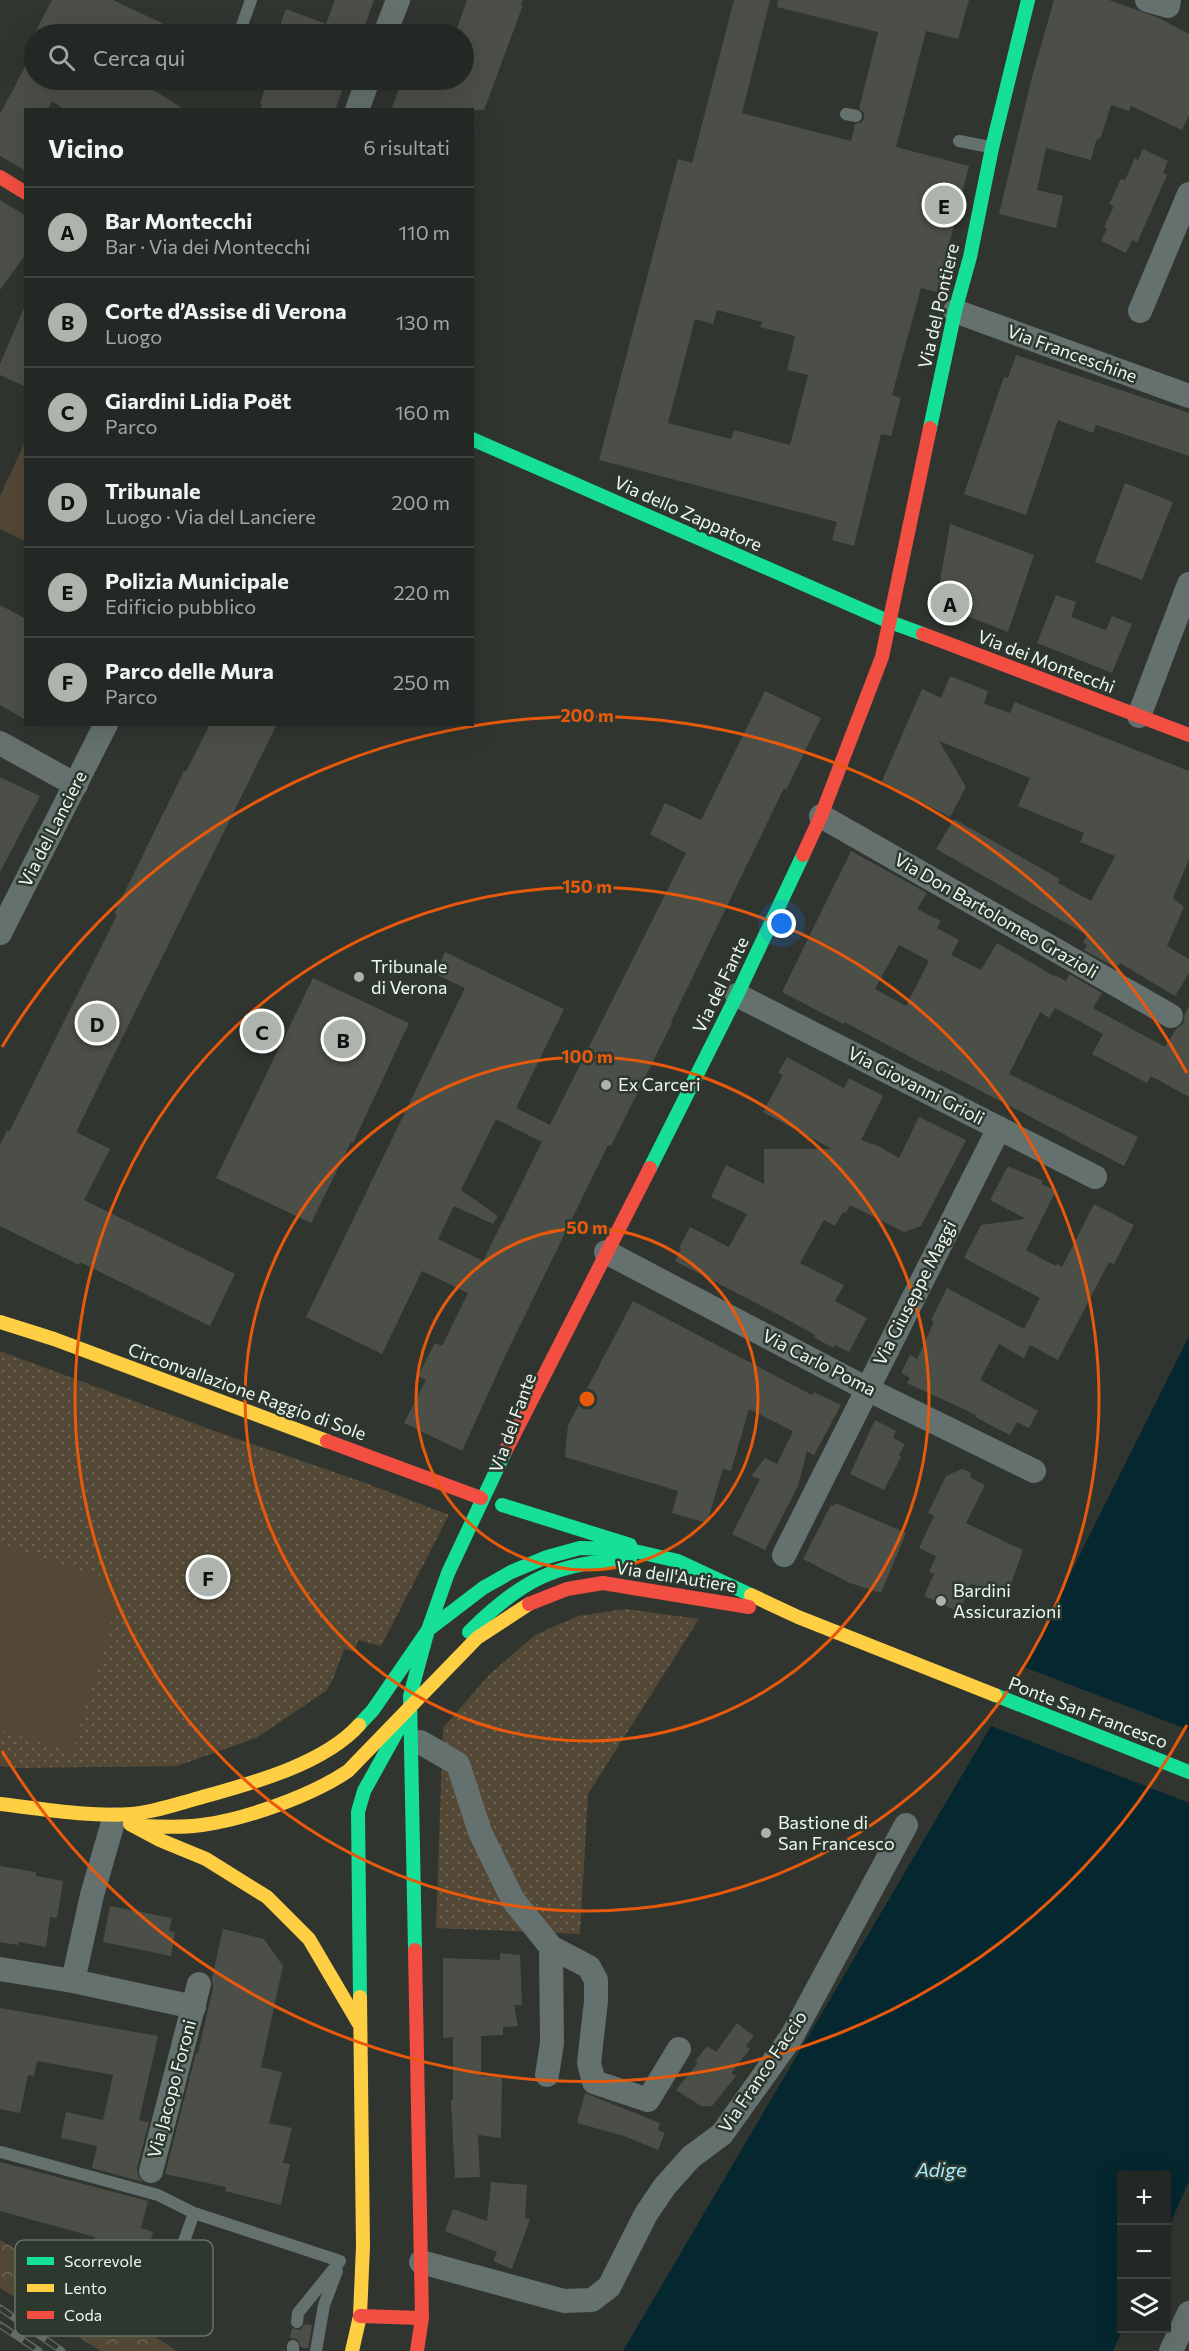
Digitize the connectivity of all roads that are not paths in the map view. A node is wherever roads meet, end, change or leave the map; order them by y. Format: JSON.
{"nodes":[{"id":1,"x":251,"y":0,"type":"edge"},
{"id":2,"x":398,"y":0,"type":"edge"},
{"id":3,"x":1028,"y":0,"type":"edge"},
{"id":4,"x":1147,"y":0,"type":"edge"},
{"id":5,"x":1169,"y":0,"type":"edge"},
{"id":6,"x":243,"y":24,"type":"edge"},
{"id":7,"x":389,"y":24,"type":"edge"},
{"id":8,"x":364,"y":90,"type":"edge"},
{"id":9,"x":358,"y":108,"type":"edge"},
{"id":10,"x":959,"y":141,"type":"dead end"},
{"id":11,"x":992,"y":148,"type":"junction"},
{"id":12,"x":0,"y":177,"type":"edge"},
{"id":13,"x":24,"y":193,"type":"edge"},
{"id":14,"x":1189,"y":194,"type":"edge"},
{"id":15,"x":955,"y":311,"type":"junction"},
{"id":16,"x":1140,"y":311,"type":"dead end"},
{"id":17,"x":1189,"y":396,"type":"edge"},
{"id":18,"x":474,"y":440,"type":"edge"},
{"id":19,"x":1189,"y":584,"type":"edge"},
{"id":20,"x":890,"y":622,"type":"junction"},
{"id":21,"x":1139,"y":716,"type":"junction"},
{"id":22,"x":105,"y":726,"type":"edge"},
{"id":23,"x":1188,"y":731,"type":"edge"},
{"id":24,"x":0,"y":743,"type":"edge"},
{"id":25,"x":76,"y":785,"type":"junction"},
{"id":26,"x":821,"y":816,"type":"junction"},
{"id":27,"x":0,"y":933,"type":"edge"},
{"id":28,"x":737,"y":995,"type":"junction"},
{"id":29,"x":1171,"y":1016,"type":"dead end"},
{"id":30,"x":999,"y":1128,"type":"junction"},
{"id":31,"x":1095,"y":1177,"type":"dead end"},
{"id":32,"x":606,"y":1252,"type":"junction"},
{"id":33,"x":0,"y":1322,"type":"edge"},
{"id":34,"x":557,"y":1353,"type":"junction"},
{"id":35,"x":867,"y":1389,"type":"junction"},
{"id":36,"x":528,"y":1438,"type":"dead end"},
{"id":37,"x":1034,"y":1471,"type":"dead end"},
{"id":38,"x":492,"y":1476,"type":"joint"},
{"id":39,"x":481,"y":1498,"type":"junction"},
{"id":40,"x":502,"y":1505,"type":"dead end"},
{"id":41,"x":784,"y":1555,"type":"dead end"},
{"id":42,"x":678,"y":1561,"type":"junction"},
{"id":43,"x":465,"y":1582,"type":"dead end"},
{"id":44,"x":451,"y":1613,"type":"junction"},
{"id":45,"x":798,"y":1617,"type":"junction"},
{"id":46,"x":428,"y":1630,"type":"junction"},
{"id":47,"x":458,"y":1657,"type":"junction"},
{"id":48,"x":975,"y":1688,"type":"joint"},
{"id":49,"x":409,"y":1706,"type":"junction"},
{"id":50,"x":430,"y":1708,"type":"dead end"},
{"id":51,"x":422,"y":1734,"type":"joint"},
{"id":52,"x":334,"y":1748,"type":"junction"},
{"id":53,"x":1189,"y":1772,"type":"edge"},
{"id":54,"x":412,"y":1776,"type":"junction"},
{"id":55,"x":0,"y":1804,"type":"edge"},
{"id":56,"x":116,"y":1820,"type":"junction"},
{"id":57,"x":906,"y":1825,"type":"dead end"},
{"id":58,"x":551,"y":1947,"type":"junction"},
{"id":59,"x":0,"y":1969,"type":"edge"},
{"id":60,"x":74,"y":1981,"type":"junction"},
{"id":61,"x":360,"y":2027,"type":"junction"},
{"id":62,"x":679,"y":2049,"type":"dead end"},
{"id":63,"x":547,"y":2075,"type":"dead end"},
{"id":64,"x":1,"y":2152,"type":"edge"},
{"id":65,"x":151,"y":2171,"type":"dead end"},
{"id":66,"x":194,"y":2213,"type":"junction"},
{"id":67,"x":184,"y":2240,"type":"edge"},
{"id":68,"x":363,"y":2246,"type":"junction"},
{"id":69,"x":340,"y":2261,"type":"junction"},
{"id":70,"x":421,"y":2262,"type":"junction"},
{"id":71,"x":1189,"y":2313,"type":"edge"},
{"id":72,"x":360,"y":2316,"type":"junction"},
{"id":73,"x":422,"y":2318,"type":"junction"},
{"id":74,"x":297,"y":2322,"type":"dead end"},
{"id":75,"x":316,"y":2351,"type":"edge"},
{"id":76,"x":352,"y":2351,"type":"edge"},
{"id":77,"x":417,"y":2351,"type":"edge"},
{"id":78,"x":1171,"y":2351,"type":"edge"}],
"edges":[{"from":1,"to":6,"type":"lane"},
{"from":2,"to":7,"type":"street"},
{"from":3,"to":11,"type":"main road","name":"Via del Pontiere"},
{"from":4,"to":5,"type":"street"},
{"from":8,"to":9,"type":"street"},
{"from":10,"to":11,"type":"lane"},
{"from":11,"to":15,"type":"main road","name":"Via del Pontiere"},
{"from":12,"to":13,"type":"main road"},
{"from":14,"to":16,"type":"street"},
{"from":15,"to":17,"type":"street","name":"Via Franceschine"},
{"from":15,"to":20,"type":"main road","name":"Via del Pontiere"},
{"from":18,"to":20,"type":"main road","name":"Via dello Zappatore"},
{"from":19,"to":21,"type":"street"},
{"from":20,"to":21,"type":"main road","name":"Via dei Montecchi"},
{"from":20,"to":26,"type":"main road","name":"Via del Fante"},
{"from":21,"to":23,"type":"main road","name":"Via dei Montecchi"},
{"from":22,"to":25,"type":"street","name":"Via del Lanciere"},
{"from":24,"to":25,"type":"street"},
{"from":25,"to":27,"type":"street","name":"Via del Lanciere"},
{"from":26,"to":28,"type":"main road","name":"Via del Fante"},
{"from":26,"to":29,"type":"street","name":"Via Don Bartolomeo Grazioli"},
{"from":28,"to":30,"type":"street","name":"Via Giovanni Grioli"},
{"from":28,"to":32,"type":"main road","name":"Via del Fante"},
{"from":30,"to":31,"type":"street","name":"Via Giovanni Grioli"},
{"from":30,"to":35,"type":"street","name":"Via Giuseppe Maggi"},
{"from":32,"to":34,"type":"main road","name":"Via del Fante"},
{"from":32,"to":35,"type":"street","name":"Via Carlo Poma"},
{"from":33,"to":39,"type":"main road","name":"Circonvallazione Raggio di Sole"},
{"from":34,"to":36,"type":"main road","name":"Via del Fante"},
{"from":34,"to":38,"type":"main road","name":"Via del Fante"},
{"from":35,"to":37,"type":"street","name":"Via Carlo Poma"},
{"from":35,"to":41,"type":"street","name":"Via Giuseppe Maggi"},
{"from":38,"to":39,"type":"main road","name":"Via dell'Autiere"},
{"from":39,"to":46,"type":"main road","name":"Via dell'Autiere"},
{"from":40,"to":42,"type":"main road","name":"Via dell'Autiere"},
{"from":42,"to":44,"type":"main road","name":"Via dell'Autiere"},
{"from":42,"to":45,"type":"main road","name":"Via dell'Autiere"},
{"from":42,"to":49,"type":"main road"},
{"from":43,"to":44,"type":"main road","name":"Via dell'Autiere"},
{"from":44,"to":46,"type":"main road","name":"Via dell'Autiere"},
{"from":44,"to":49,"type":"main road","name":"Via dell'Autiere"},
{"from":45,"to":47,"type":"main road","name":"Via dell'Autiere"},
{"from":45,"to":48,"type":"main road","name":"Via dell'Autiere"},
{"from":46,"to":49,"type":"main road","name":"Via dell'Autiere"},
{"from":46,"to":52,"type":"main road","name":"Via dell'Autiere"},
{"from":47,"to":49,"type":"main road","name":"Via dell'Autiere"},
{"from":47,"to":50,"type":"main road"},
{"from":48,"to":53,"type":"main road","name":"Ponte San Francesco"},
{"from":49,"to":52,"type":"main road"},
{"from":49,"to":54,"type":"main road"},
{"from":49,"to":56,"type":"main road"},
{"from":49,"to":61,"type":"main road"},
{"from":51,"to":54,"type":"main road"},
{"from":51,"to":58,"type":"street"},
{"from":52,"to":56,"type":"main road"},
{"from":54,"to":70,"type":"main road"},
{"from":55,"to":56,"type":"main road"},
{"from":56,"to":60,"type":"street"},
{"from":56,"to":61,"type":"main road"},
{"from":57,"to":70,"type":"street","name":"Via Franco Faccio"},
{"from":58,"to":62,"type":"street"},
{"from":58,"to":63,"type":"street"},
{"from":59,"to":60,"type":"street","name":"Via Jacopo Foroni"},
{"from":60,"to":65,"type":"street","name":"Via Jacopo Foroni"},
{"from":61,"to":68,"type":"main road"},
{"from":64,"to":66,"type":"lane"},
{"from":66,"to":67,"type":"lane"},
{"from":66,"to":69,"type":"lane"},
{"from":68,"to":69,"type":"lane"},
{"from":68,"to":72,"type":"main road"},
{"from":69,"to":74,"type":"lane"},
{"from":69,"to":75,"type":"lane"},
{"from":70,"to":73,"type":"main road"},
{"from":71,"to":78,"type":"street"},
{"from":72,"to":73,"type":"main road"},
{"from":72,"to":76,"type":"main road"},
{"from":73,"to":77,"type":"main road"}]}
